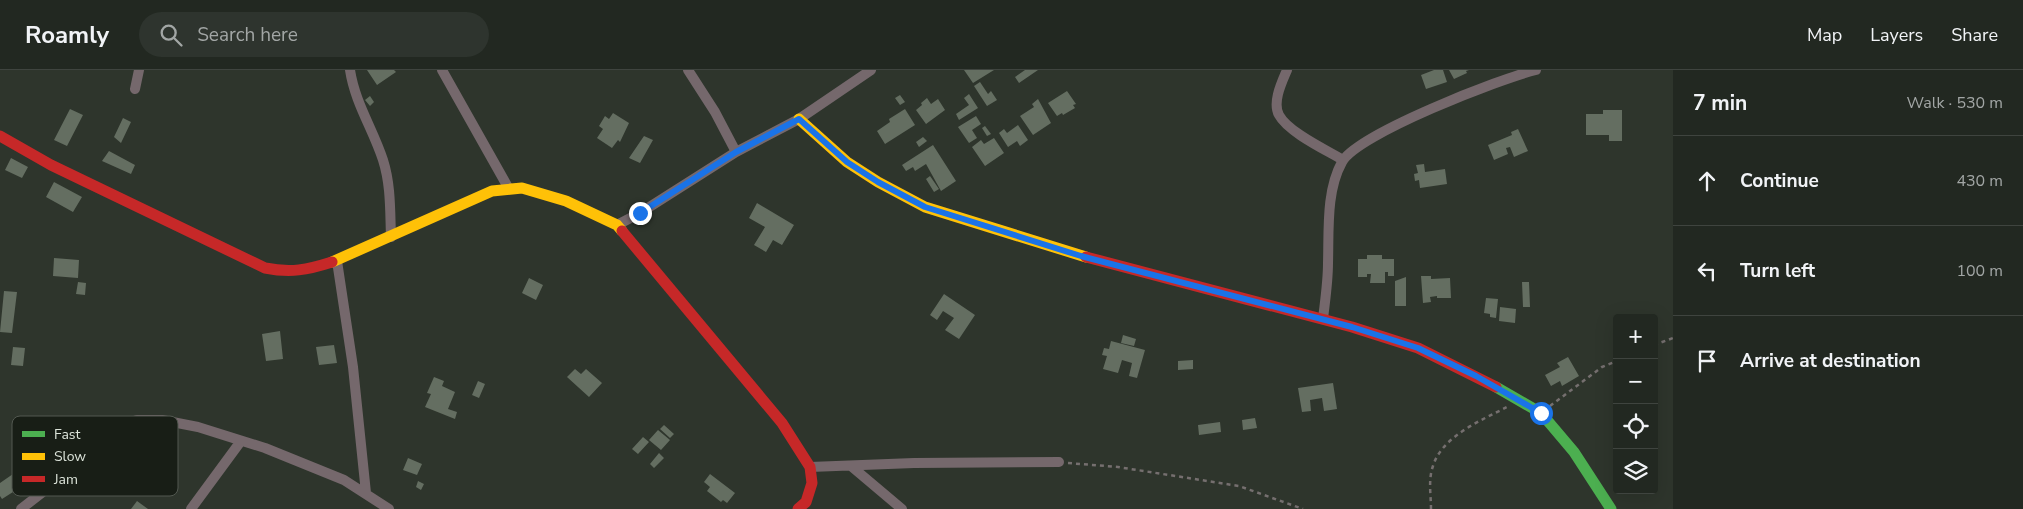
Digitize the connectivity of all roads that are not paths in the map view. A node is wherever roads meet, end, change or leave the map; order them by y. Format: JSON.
{"nodes":[{"id":1,"x":139,"y":70,"type":"edge"},
{"id":2,"x":350,"y":70,"type":"edge"},
{"id":3,"x":442,"y":70,"type":"edge"},
{"id":4,"x":688,"y":70,"type":"edge"},
{"id":5,"x":871,"y":70,"type":"edge"},
{"id":6,"x":1287,"y":70,"type":"edge"},
{"id":7,"x":1536,"y":70,"type":"edge"},
{"id":8,"x":135,"y":89,"type":"dead end"},
{"id":9,"x":799,"y":119,"type":"junction"},
{"id":10,"x":0,"y":136,"type":"edge"},
{"id":11,"x":736,"y":152,"type":"junction"},
{"id":12,"x":1343,"y":160,"type":"junction"},
{"id":13,"x":509,"y":189,"type":"junction"},
{"id":14,"x":617,"y":225,"type":"junction"},
{"id":15,"x":391,"y":237,"type":"junction"},
{"id":16,"x":337,"y":262,"type":"junction"},
{"id":17,"x":1323,"y":320,"type":"junction"},
{"id":18,"x":178,"y":423,"type":"edge"},
{"id":19,"x":241,"y":441,"type":"junction"},
{"id":20,"x":1059,"y":462,"type":"road end"},
{"id":21,"x":851,"y":466,"type":"junction"},
{"id":22,"x":810,"y":467,"type":"junction"},
{"id":23,"x":366,"y":493,"type":"junction"},
{"id":24,"x":38,"y":496,"type":"edge"},
{"id":25,"x":21,"y":509,"type":"edge"},
{"id":26,"x":191,"y":509,"type":"edge"},
{"id":27,"x":389,"y":509,"type":"edge"},
{"id":28,"x":798,"y":509,"type":"edge"},
{"id":29,"x":902,"y":509,"type":"edge"},
{"id":30,"x":1611,"y":509,"type":"edge"}],
"edges":[{"from":1,"to":8,"type":"street"},
{"from":2,"to":15,"type":"street"},
{"from":3,"to":13,"type":"street"},
{"from":4,"to":11,"type":"street"},
{"from":5,"to":9,"type":"street"},
{"from":6,"to":12,"type":"street"},
{"from":7,"to":12,"type":"street"},
{"from":9,"to":11,"type":"street"},
{"from":9,"to":17,"type":"street"},
{"from":10,"to":16,"type":"street"},
{"from":11,"to":14,"type":"street"},
{"from":12,"to":17,"type":"street"},
{"from":13,"to":14,"type":"street"},
{"from":13,"to":15,"type":"street"},
{"from":14,"to":22,"type":"street"},
{"from":15,"to":16,"type":"street"},
{"from":16,"to":23,"type":"street"},
{"from":17,"to":30,"type":"street"},
{"from":18,"to":19,"type":"street"},
{"from":19,"to":23,"type":"street"},
{"from":19,"to":26,"type":"street"},
{"from":20,"to":21,"type":"street"},
{"from":21,"to":22,"type":"street"},
{"from":21,"to":29,"type":"street"},
{"from":22,"to":28,"type":"street"},
{"from":23,"to":27,"type":"street"},
{"from":24,"to":25,"type":"street"}]}
